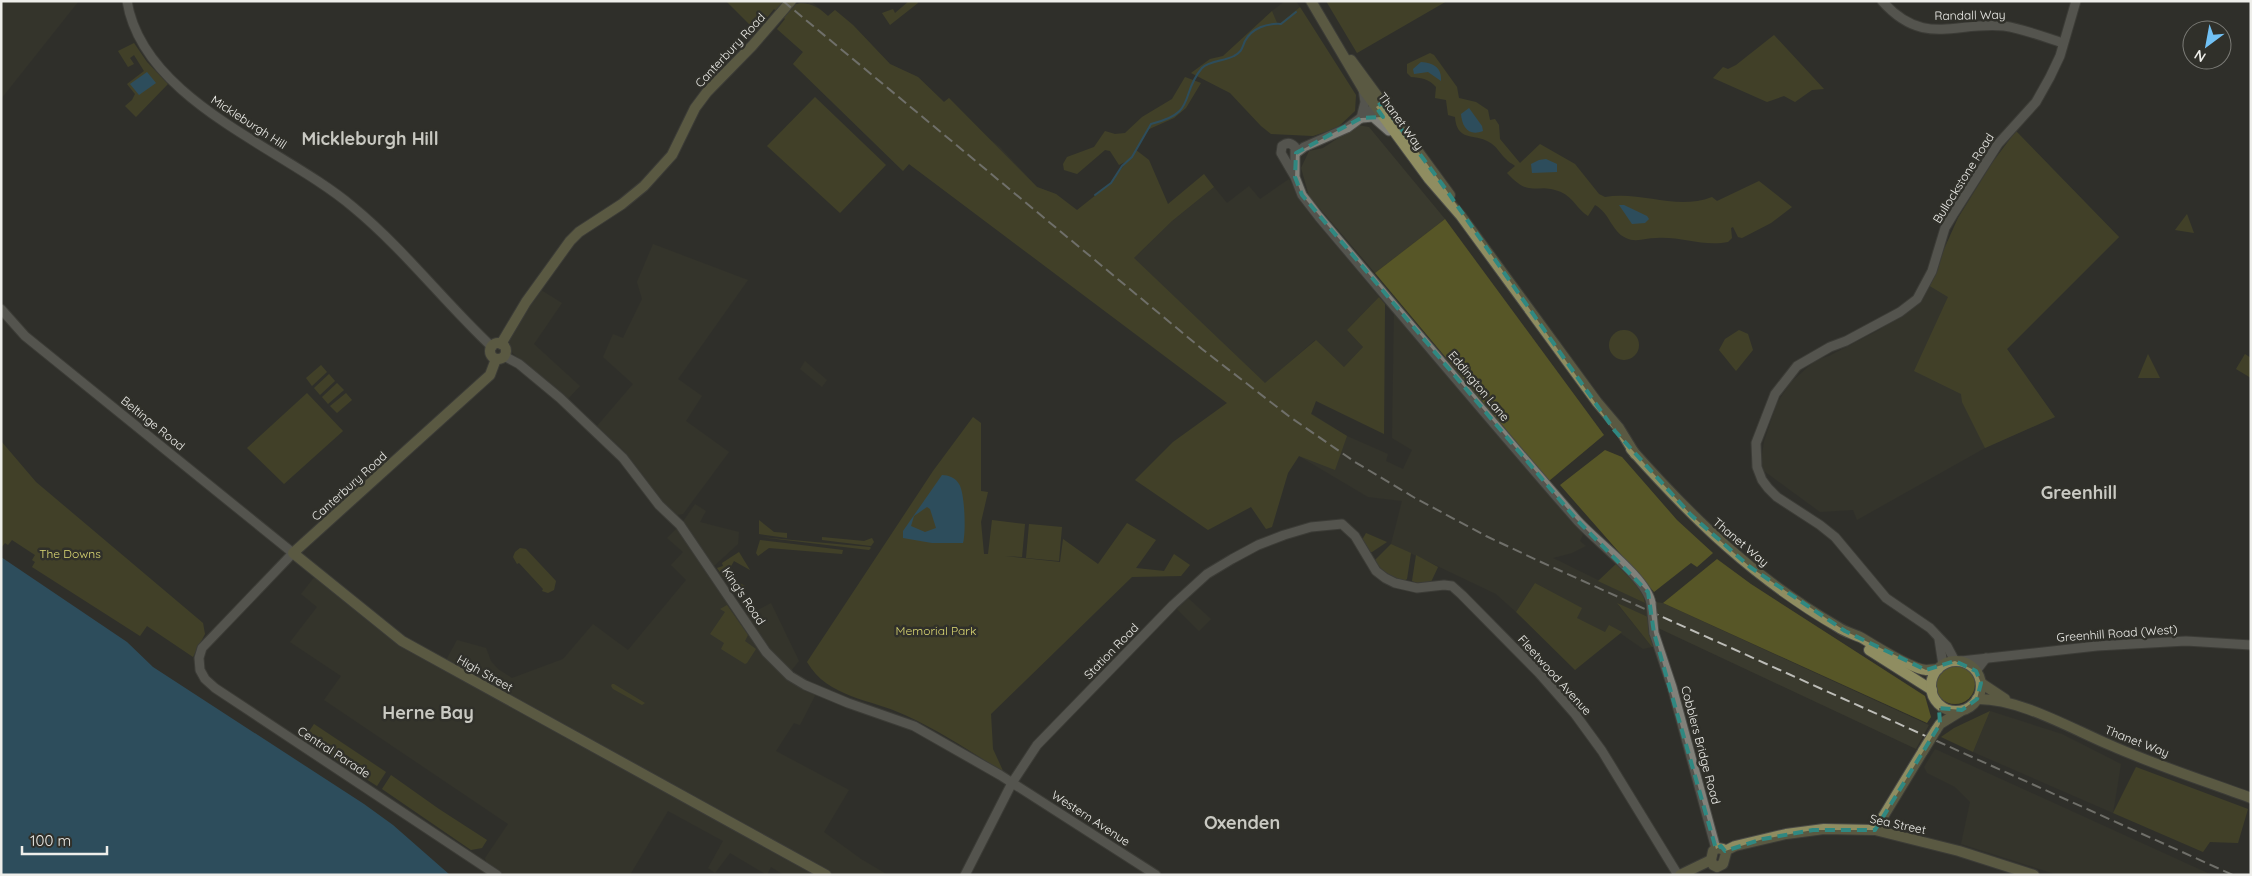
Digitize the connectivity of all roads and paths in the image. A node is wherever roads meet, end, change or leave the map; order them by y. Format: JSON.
{"nodes":[{"id":1,"x":126,"y":1,"type":"edge"},
{"id":2,"x":791,"y":1,"type":"edge"},
{"id":3,"x":1311,"y":1,"type":"edge"},
{"id":4,"x":1882,"y":1,"type":"edge"},
{"id":5,"x":2076,"y":1,"type":"edge"},
{"id":6,"x":1330,"y":34,"type":"junction"},
{"id":7,"x":2064,"y":43,"type":"junction"},
{"id":8,"x":1363,"y":90,"type":"junction"},
{"id":9,"x":1379,"y":105,"type":"junction"},
{"id":10,"x":1361,"y":118,"type":"junction"},
{"id":11,"x":1318,"y":142,"type":"junction"},
{"id":12,"x":1292,"y":144,"type":"junction"},
{"id":13,"x":1403,"y":145,"type":"junction"},
{"id":14,"x":1296,"y":154,"type":"junction"},
{"id":15,"x":1284,"y":158,"type":"junction"},
{"id":16,"x":1295,"y":177,"type":"junction"},
{"id":17,"x":1458,"y":210,"type":"junction"},
{"id":18,"x":1,"y":309,"type":"edge"},
{"id":19,"x":496,"y":346,"type":"junction"},
{"id":20,"x":500,"y":357,"type":"junction"},
{"id":21,"x":1342,"y":524,"type":"joint"},
{"id":22,"x":293,"y":553,"type":"junction"},
{"id":23,"x":1845,"y":631,"type":"junction"},
{"id":24,"x":217,"y":632,"type":"joint"},
{"id":25,"x":1654,"y":633,"type":"joint"},
{"id":26,"x":1939,"y":637,"type":"junction"},
{"id":27,"x":2251,"y":645,"type":"edge"},
{"id":28,"x":1986,"y":658,"type":"junction"},
{"id":29,"x":1958,"y":661,"type":"junction"},
{"id":30,"x":1940,"y":667,"type":"junction"},
{"id":31,"x":1976,"y":671,"type":"junction"},
{"id":32,"x":1981,"y":682,"type":"junction"},
{"id":33,"x":1932,"y":690,"type":"junction"},
{"id":34,"x":1977,"y":699,"type":"junction"},
{"id":35,"x":1940,"y":704,"type":"junction"},
{"id":36,"x":2014,"y":705,"type":"junction"},
{"id":37,"x":1962,"y":710,"type":"junction"},
{"id":38,"x":1938,"y":727,"type":"junction"},
{"id":39,"x":1012,"y":783,"type":"junction"},
{"id":40,"x":2251,"y":798,"type":"edge"},
{"id":41,"x":1875,"y":830,"type":"junction"},
{"id":42,"x":1720,"y":850,"type":"junction"},
{"id":43,"x":497,"y":875,"type":"edge"},
{"id":44,"x":826,"y":875,"type":"edge"},
{"id":45,"x":965,"y":875,"type":"edge"},
{"id":46,"x":1156,"y":875,"type":"edge"},
{"id":47,"x":1679,"y":875,"type":"edge"},
{"id":48,"x":2034,"y":875,"type":"edge"}],
"edges":[{"from":1,"to":19,"type":"street","name":"Mickleburgh Hill"},
{"from":2,"to":19,"type":"main road","name":"Canterbury Road"},
{"from":3,"to":6,"type":"main road","name":"Thanet Way"},
{"from":4,"to":7,"type":"street","name":"Randall Way"},
{"from":5,"to":7,"type":"street","name":"Bullockstone Road"},
{"from":6,"to":8,"type":"main road","name":"Thanet Way"},
{"from":6,"to":9,"type":"main road","name":"Thanet Way"},
{"from":7,"to":26,"type":"street","name":"Bullockstone Road"},
{"from":8,"to":9,"type":"main road","name":"Thanet Way"},
{"from":8,"to":10,"type":"street"},
{"from":9,"to":10,"type":"street"},
{"from":9,"to":13,"type":"main road","name":"Thanet Way"},
{"from":9,"to":17,"type":"main road","name":"Thanet Way"},
{"from":10,"to":11,"type":"street"},
{"from":10,"to":13,"type":"street"},
{"from":11,"to":12,"type":"street"},
{"from":11,"to":14,"type":"street"},
{"from":12,"to":14,"type":"street"},
{"from":12,"to":15,"type":"street"},
{"from":13,"to":17,"type":"main road","name":"Thanet Way"},
{"from":14,"to":15,"type":"street"},
{"from":14,"to":16,"type":"street","name":"Eddington Lane"},
{"from":15,"to":16,"type":"street","name":"Eddington Lane"},
{"from":16,"to":25,"type":"street","name":"Eddington Lane","bridge":true},
{"from":17,"to":23,"type":"main road","name":"Thanet Way"},
{"from":18,"to":22,"type":"street","name":"Beltinge Road"},
{"from":19,"to":20,"type":"main road"},
{"from":20,"to":22,"type":"main road","name":"Canterbury Road"},
{"from":20,"to":39,"type":"street","name":"King's Road"},
{"from":21,"to":39,"type":"street","name":"Station Road"},
{"from":21,"to":47,"type":"street","name":"Fleetwood Avenue"},
{"from":22,"to":24,"type":"street","name":"Canterbury Road"},
{"from":22,"to":44,"type":"main road","name":"High Street"},
{"from":23,"to":30,"type":"main road","name":"Thanet Way"},
{"from":23,"to":33,"type":"main road","name":"Thanet Way"},
{"from":24,"to":43,"type":"street","name":"Central Parade"},
{"from":25,"to":42,"type":"street","name":"Cobblers Bridge Road"},
{"from":26,"to":29,"type":"street"},
{"from":26,"to":30,"type":"street"},
{"from":27,"to":28,"type":"street","name":"Greenhill Road (West)"},
{"from":28,"to":29,"type":"street","name":"Greenhill Road (West)"},
{"from":28,"to":31,"type":"street"},
{"from":29,"to":30,"type":"main road"},
{"from":29,"to":31,"type":"main road"},
{"from":30,"to":33,"type":"main road"},
{"from":31,"to":32,"type":"main road"},
{"from":32,"to":34,"type":"main road"},
{"from":32,"to":36,"type":"main road"},
{"from":33,"to":35,"type":"main road"},
{"from":34,"to":36,"type":"main road"},
{"from":34,"to":37,"type":"main road"},
{"from":35,"to":37,"type":"main road"},
{"from":35,"to":38,"type":"main road"},
{"from":36,"to":40,"type":"main road","name":"Thanet Way"},
{"from":37,"to":38,"type":"main road"},
{"from":38,"to":41,"type":"main road","bridge":true},
{"from":39,"to":45,"type":"street","name":"Station Road"},
{"from":39,"to":46,"type":"street","name":"Western Avenue"},
{"from":41,"to":42,"type":"main road","name":"Sea Street"},
{"from":41,"to":48,"type":"main road","name":"Sea Street"},
{"from":42,"to":47,"type":"main road","name":"Sea Street"}]}
